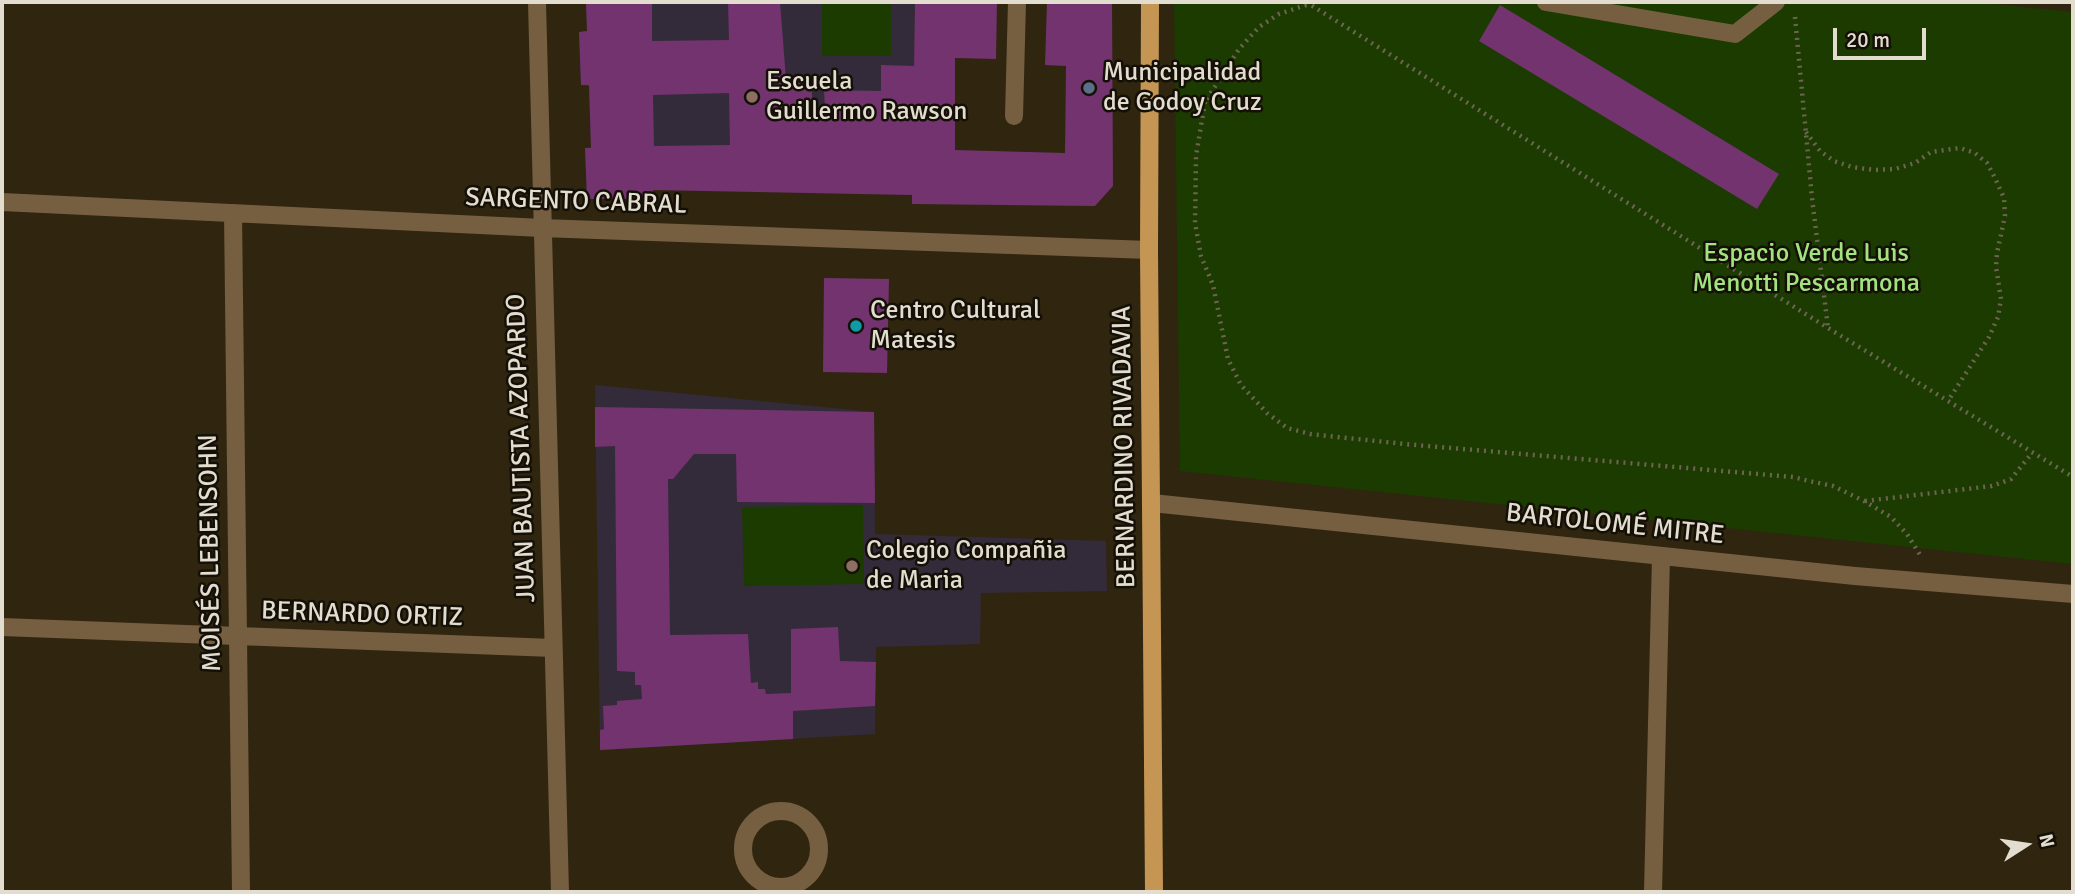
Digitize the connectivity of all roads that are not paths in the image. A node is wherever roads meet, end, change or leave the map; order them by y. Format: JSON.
{"nodes":[{"id":1,"x":537,"y":2,"type":"edge"},
{"id":2,"x":1017,"y":2,"type":"edge"},
{"id":3,"x":1150,"y":2,"type":"edge"},
{"id":4,"x":1546,"y":2,"type":"edge"},
{"id":5,"x":1776,"y":2,"type":"edge"},
{"id":6,"x":1014,"y":116,"type":"dead end"},
{"id":7,"x":2,"y":202,"type":"edge"},
{"id":8,"x":233,"y":214,"type":"junction"},
{"id":9,"x":541,"y":228,"type":"junction"},
{"id":10,"x":1149,"y":250,"type":"junction"},
{"id":11,"x":1152,"y":503,"type":"junction"},
{"id":12,"x":1661,"y":556,"type":"junction"},
{"id":13,"x":2073,"y":594,"type":"edge"},
{"id":14,"x":2,"y":627,"type":"edge"},
{"id":15,"x":238,"y":637,"type":"junction"},
{"id":16,"x":554,"y":648,"type":"junction"},
{"id":17,"x":791,"y":889,"type":"edge"},
{"id":18,"x":241,"y":892,"type":"edge"},
{"id":19,"x":560,"y":892,"type":"edge"},
{"id":20,"x":1154,"y":892,"type":"edge"},
{"id":21,"x":1653,"y":892,"type":"edge"}],
"edges":[{"from":1,"to":9,"type":"street","name":"JUAN BAUTISTA AZOPARDO"},
{"from":2,"to":6,"type":"street"},
{"from":3,"to":10,"type":"main road","name":"BERNARDINO RIVADAVIA"},
{"from":4,"to":5,"type":"street"},
{"from":7,"to":8,"type":"street","name":"SARGENTO CABRAL"},
{"from":8,"to":9,"type":"street","name":"SARGENTO CABRAL"},
{"from":8,"to":15,"type":"street","name":"MOISÉS LEBENSOHN"},
{"from":9,"to":10,"type":"street","name":"SARGENTO CABRAL"},
{"from":9,"to":16,"type":"street","name":"JUAN BAUTISTA AZOPARDO"},
{"from":10,"to":11,"type":"main road","name":"BERNARDINO RIVADAVIA"},
{"from":11,"to":12,"type":"street","name":"BARTOLOMÉ MITRE"},
{"from":11,"to":20,"type":"main road","name":"BERNARDINO RIVADAVIA"},
{"from":12,"to":13,"type":"street","name":"BARTOLOMÉ MITRE"},
{"from":12,"to":21,"type":"street"},
{"from":14,"to":15,"type":"street","name":"BERNARDO ORTIZ"},
{"from":15,"to":16,"type":"street","name":"BERNARDO ORTIZ"},
{"from":15,"to":18,"type":"street","name":"MOISÉS LEBENSOHN"},
{"from":16,"to":19,"type":"street","name":"JUAN BAUTISTA AZOPARDO"},
{"from":17,"to":17,"type":"street"}]}
